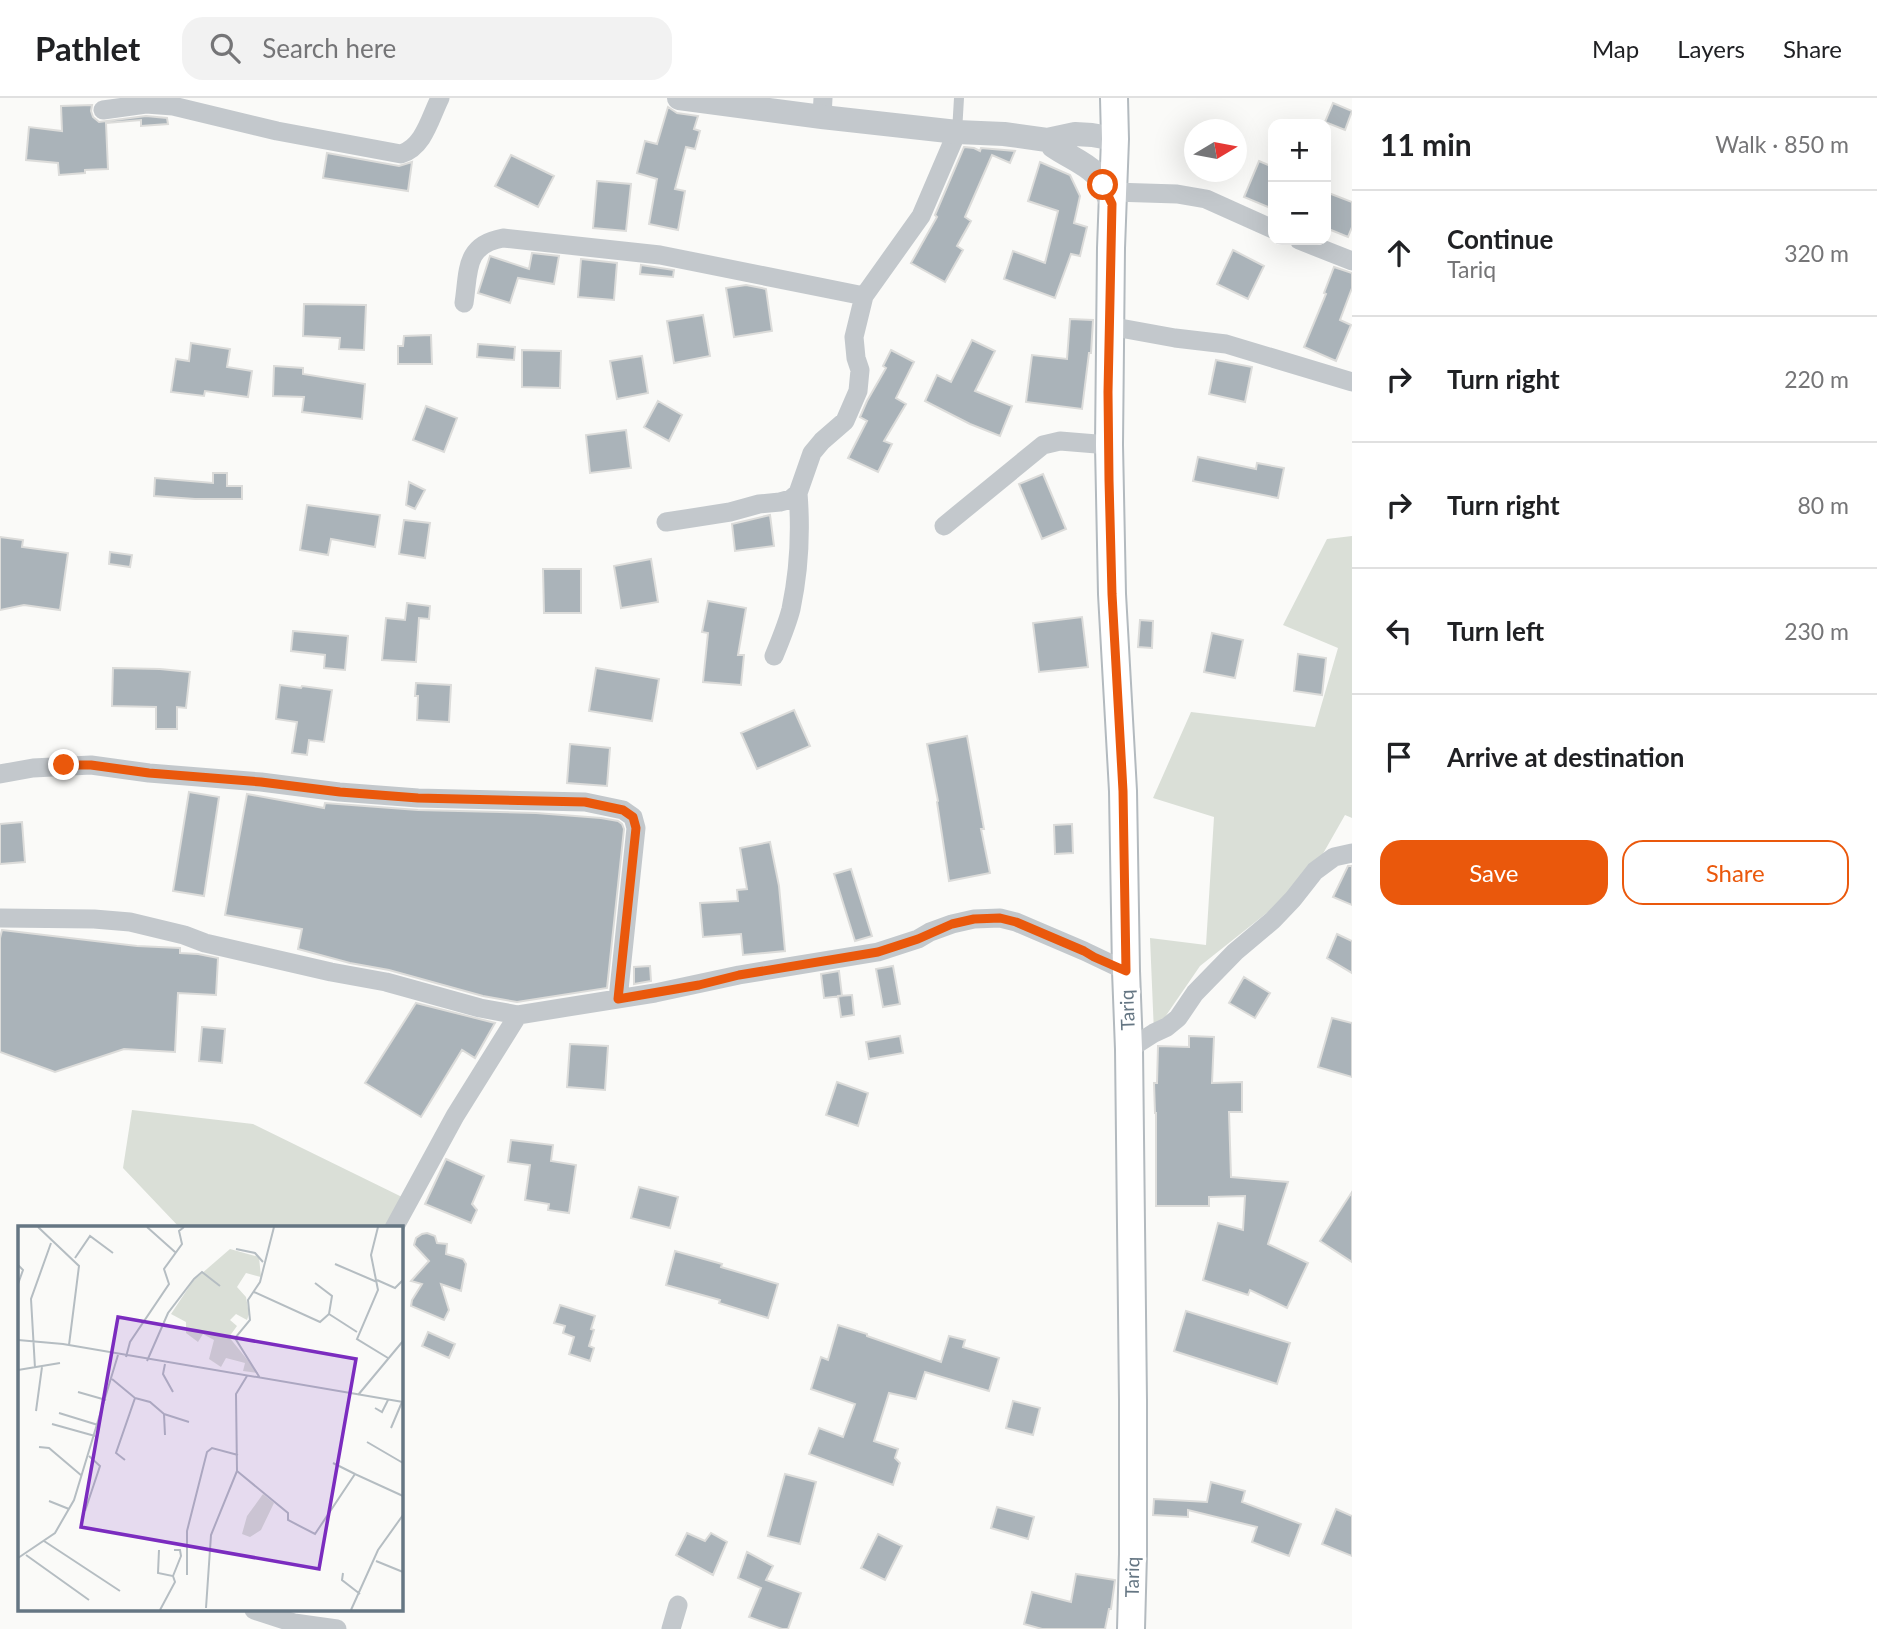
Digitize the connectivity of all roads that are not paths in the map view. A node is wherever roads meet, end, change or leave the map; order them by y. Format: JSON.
{"nodes":[{"id":1,"x":439,"y":98,"type":"edge"},
{"id":2,"x":680,"y":98,"type":"edge"},
{"id":3,"x":959,"y":98,"type":"edge"},
{"id":4,"x":1114,"y":98,"type":"edge"},
{"id":5,"x":822,"y":108,"type":"edge"},
{"id":6,"x":103,"y":110,"type":"dead end"},
{"id":7,"x":957,"y":132,"type":"junction"},
{"id":8,"x":1115,"y":139,"type":"junction"},
{"id":9,"x":1052,"y":141,"type":"junction"},
{"id":10,"x":1114,"y":166,"type":"junction"},
{"id":11,"x":1113,"y":198,"type":"junction"},
{"id":12,"x":1268,"y":227,"type":"edge"},
{"id":13,"x":1312,"y":245,"type":"edge"},
{"id":14,"x":1352,"y":261,"type":"edge"},
{"id":15,"x":864,"y":296,"type":"junction"},
{"id":16,"x":464,"y":303,"type":"dead end"},
{"id":17,"x":1109,"y":326,"type":"junction"},
{"id":18,"x":1352,"y":382,"type":"edge"},
{"id":19,"x":1109,"y":444,"type":"junction"},
{"id":20,"x":798,"y":493,"type":"junction"},
{"id":21,"x":666,"y":522,"type":"dead end"},
{"id":22,"x":944,"y":526,"type":"dead end"},
{"id":23,"x":774,"y":656,"type":"dead end"},
{"id":24,"x":0,"y":774,"type":"edge"},
{"id":25,"x":1352,"y":853,"type":"edge"},
{"id":26,"x":0,"y":918,"type":"edge"},
{"id":27,"x":1126,"y":971,"type":"junction"},
{"id":28,"x":618,"y":999,"type":"junction"},
{"id":29,"x":518,"y":1015,"type":"junction"},
{"id":30,"x":1129,"y":1049,"type":"junction"},
{"id":31,"x":395,"y":1226,"type":"edge"},
{"id":32,"x":678,"y":1605,"type":"dead end"},
{"id":33,"x":260,"y":1612,"type":"edge"},
{"id":34,"x":337,"y":1629,"type":"edge"},
{"id":35,"x":671,"y":1629,"type":"edge"},
{"id":36,"x":1131,"y":1629,"type":"edge"}],
"edges":[{"from":1,"to":6,"type":"street"},
{"from":2,"to":5,"type":"street"},
{"from":3,"to":7,"type":"lane"},
{"from":4,"to":8,"type":"main road","name":"Tariq"},
{"from":4,"to":9,"type":"street"},
{"from":5,"to":7,"type":"street"},
{"from":7,"to":9,"type":"street"},
{"from":7,"to":15,"type":"street"},
{"from":8,"to":9,"type":"street"},
{"from":8,"to":10,"type":"main road","name":"Tariq"},
{"from":9,"to":10,"type":"street"},
{"from":9,"to":11,"type":"street"},
{"from":10,"to":11,"type":"main road","name":"Tariq"},
{"from":11,"to":12,"type":"street"},
{"from":11,"to":17,"type":"main road","name":"Tariq"},
{"from":13,"to":14,"type":"street"},
{"from":15,"to":16,"type":"street"},
{"from":15,"to":20,"type":"street"},
{"from":17,"to":18,"type":"street"},
{"from":17,"to":19,"type":"main road","name":"Tariq"},
{"from":19,"to":22,"type":"street"},
{"from":19,"to":27,"type":"main road","name":"Tariq"},
{"from":20,"to":21,"type":"street"},
{"from":20,"to":23,"type":"street"},
{"from":24,"to":28,"type":"street"},
{"from":25,"to":30,"type":"street"},
{"from":26,"to":29,"type":"street"},
{"from":27,"to":28,"type":"street"},
{"from":27,"to":30,"type":"main road","name":"Tariq"},
{"from":28,"to":29,"type":"street"},
{"from":29,"to":31,"type":"street"},
{"from":30,"to":36,"type":"main road","name":"Tariq"},
{"from":32,"to":35,"type":"street"},
{"from":33,"to":34,"type":"street"}]}
